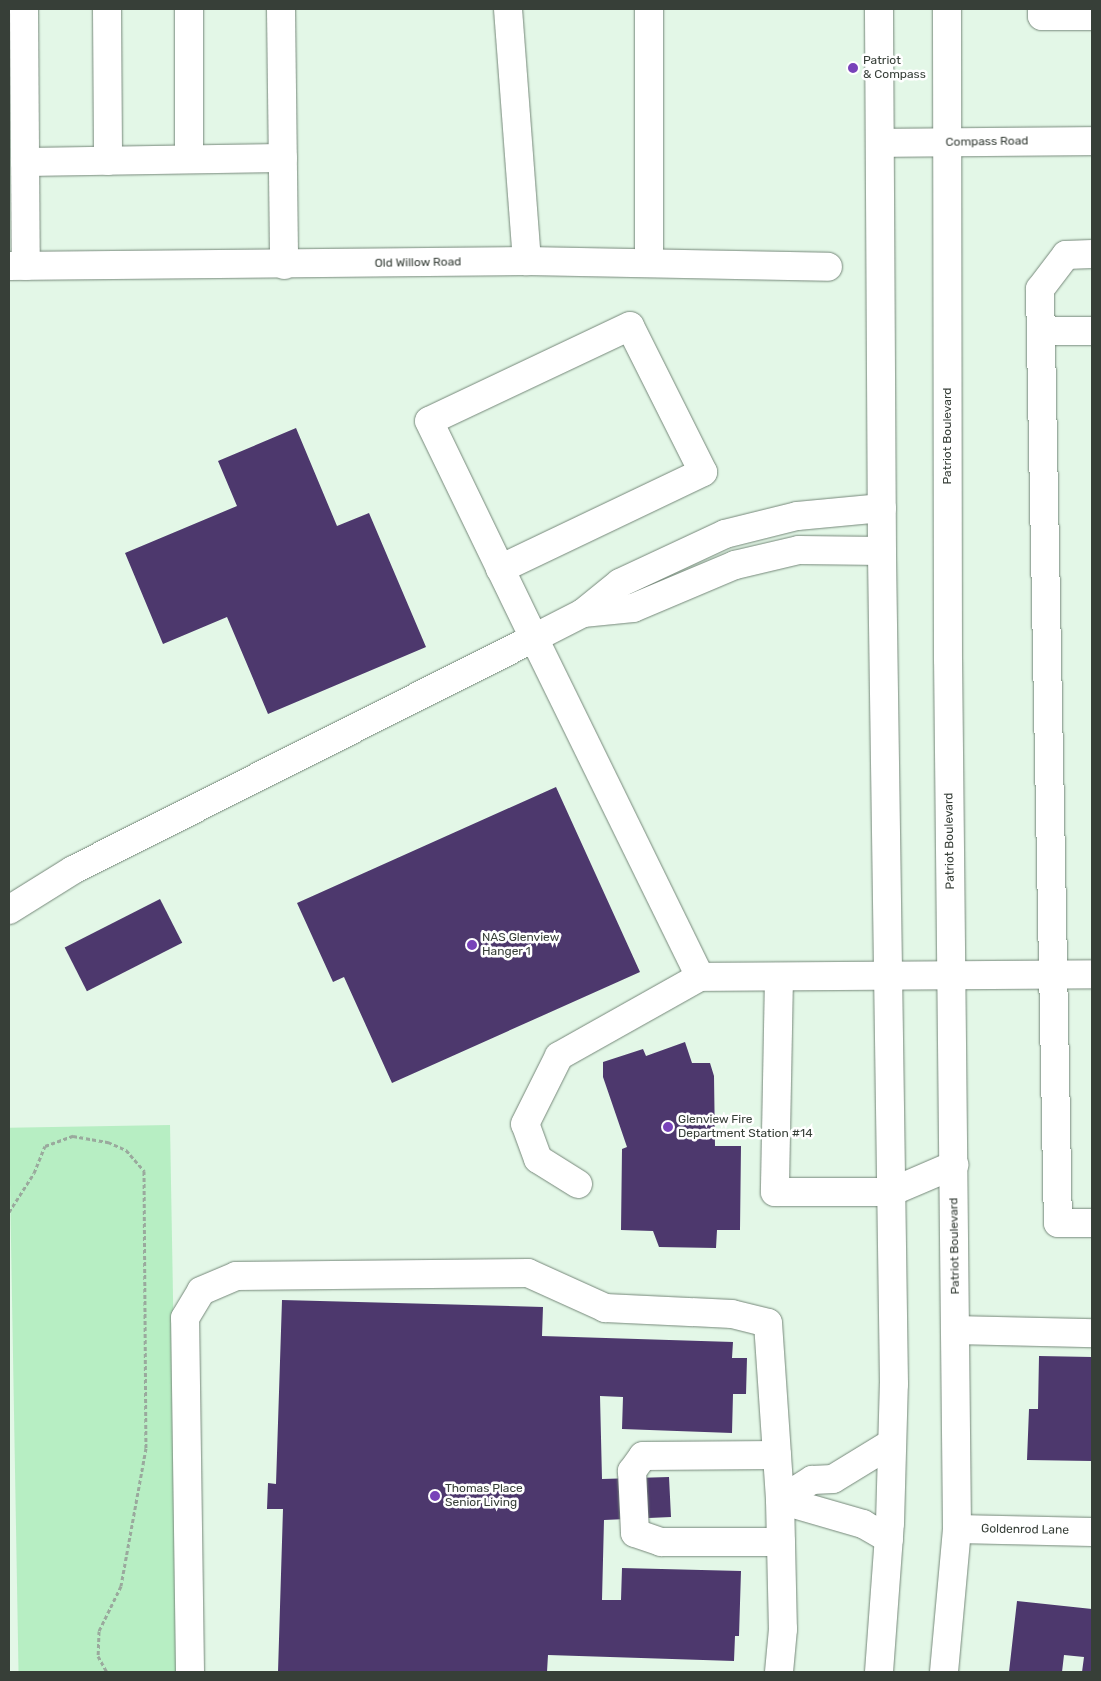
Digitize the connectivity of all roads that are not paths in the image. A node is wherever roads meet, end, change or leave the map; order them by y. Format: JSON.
{"nodes":[{"id":1,"x":24,"y":9,"type":"edge"},
{"id":2,"x":107,"y":9,"type":"edge"},
{"id":3,"x":189,"y":9,"type":"edge"},
{"id":4,"x":281,"y":9,"type":"edge"},
{"id":5,"x":508,"y":9,"type":"edge"},
{"id":6,"x":649,"y":9,"type":"edge"},
{"id":7,"x":879,"y":9,"type":"edge"},
{"id":8,"x":947,"y":9,"type":"edge"},
{"id":9,"x":1042,"y":9,"type":"edge"},
{"id":10,"x":1092,"y":16,"type":"edge"},
{"id":11,"x":1092,"y":140,"type":"edge"},
{"id":12,"x":948,"y":142,"type":"junction"},
{"id":13,"x":881,"y":143,"type":"junction"},
{"id":14,"x":283,"y":158,"type":"junction"},
{"id":15,"x":189,"y":159,"type":"junction"},
{"id":16,"x":108,"y":161,"type":"junction"},
{"id":17,"x":25,"y":162,"type":"junction"},
{"id":18,"x":1092,"y":254,"type":"edge"},
{"id":19,"x":526,"y":261,"type":"junction"},
{"id":20,"x":649,"y":264,"type":"junction"},
{"id":21,"x":284,"y":265,"type":"junction"},
{"id":22,"x":17,"y":266,"type":"edge"},
{"id":23,"x":828,"y":267,"type":"dead end"},
{"id":24,"x":1041,"y":331,"type":"junction"},
{"id":25,"x":1092,"y":331,"type":"edge"},
{"id":26,"x":882,"y":508,"type":"junction"},
{"id":27,"x":882,"y":551,"type":"junction"},
{"id":28,"x":500,"y":569,"type":"junction"},
{"id":29,"x":583,"y":613,"type":"junction"},
{"id":30,"x":534,"y":638,"type":"junction"},
{"id":31,"x":9,"y":910,"type":"edge"},
{"id":32,"x":952,"y":973,"type":"junction"},
{"id":33,"x":1053,"y":974,"type":"junction"},
{"id":34,"x":1092,"y":974,"type":"edge"},
{"id":35,"x":888,"y":975,"type":"junction"},
{"id":36,"x":700,"y":977,"type":"junction"},
{"id":37,"x":779,"y":977,"type":"junction"},
{"id":38,"x":954,"y":1165,"type":"junction"},
{"id":39,"x":578,"y":1184,"type":"dead end"},
{"id":40,"x":891,"y":1192,"type":"junction"},
{"id":41,"x":1092,"y":1223,"type":"edge"},
{"id":42,"x":957,"y":1330,"type":"junction"},
{"id":43,"x":1092,"y":1332,"type":"edge"},
{"id":44,"x":892,"y":1443,"type":"junction"},
{"id":45,"x":777,"y":1455,"type":"junction"},
{"id":46,"x":780,"y":1500,"type":"junction"},
{"id":47,"x":957,"y":1529,"type":"junction"},
{"id":48,"x":1092,"y":1532,"type":"edge"},
{"id":49,"x":889,"y":1539,"type":"junction"},
{"id":50,"x":781,"y":1542,"type":"junction"},
{"id":51,"x":190,"y":1672,"type":"edge"},
{"id":52,"x":779,"y":1672,"type":"edge"},
{"id":53,"x":879,"y":1672,"type":"edge"},
{"id":54,"x":944,"y":1672,"type":"edge"}],
"edges":[{"from":1,"to":17,"type":"main road"},
{"from":2,"to":16,"type":"main road"},
{"from":3,"to":15,"type":"main road"},
{"from":4,"to":14,"type":"main road"},
{"from":5,"to":19,"type":"main road"},
{"from":6,"to":20,"type":"main road"},
{"from":7,"to":13,"type":"main road"},
{"from":8,"to":12,"type":"main road","name":"Patriot Boulevard"},
{"from":9,"to":10,"type":"main road"},
{"from":11,"to":12,"type":"main road","name":"Compass Road"},
{"from":12,"to":13,"type":"main road","name":"Compass Road"},
{"from":12,"to":32,"type":"main road","name":"Patriot Boulevard"},
{"from":13,"to":26,"type":"main road"},
{"from":14,"to":15,"type":"main road"},
{"from":14,"to":21,"type":"main road"},
{"from":15,"to":16,"type":"main road"},
{"from":16,"to":17,"type":"main road"},
{"from":17,"to":22,"type":"main road"},
{"from":18,"to":24,"type":"main road"},
{"from":19,"to":20,"type":"main road","name":"Old Willow Road"},
{"from":19,"to":21,"type":"main road","name":"Old Willow Road"},
{"from":20,"to":23,"type":"main road","name":"Old Willow Road"},
{"from":21,"to":22,"type":"main road","name":"Old Willow Road"},
{"from":24,"to":25,"type":"main road"},
{"from":24,"to":33,"type":"main road"},
{"from":26,"to":27,"type":"main road"},
{"from":26,"to":29,"type":"main road"},
{"from":27,"to":29,"type":"main road"},
{"from":27,"to":35,"type":"main road"},
{"from":28,"to":28,"type":"main road"},
{"from":28,"to":30,"type":"main road"},
{"from":29,"to":30,"type":"main road"},
{"from":30,"to":31,"type":"main road"},
{"from":30,"to":36,"type":"main road"},
{"from":32,"to":33,"type":"main road"},
{"from":32,"to":35,"type":"main road"},
{"from":32,"to":38,"type":"main road","name":"Patriot Boulevard"},
{"from":33,"to":34,"type":"main road"},
{"from":33,"to":41,"type":"main road"},
{"from":35,"to":37,"type":"main road"},
{"from":35,"to":40,"type":"main road"},
{"from":36,"to":37,"type":"main road"},
{"from":36,"to":39,"type":"main road"},
{"from":37,"to":40,"type":"main road"},
{"from":38,"to":40,"type":"main road"},
{"from":38,"to":42,"type":"main road","name":"Patriot Boulevard"},
{"from":40,"to":44,"type":"main road"},
{"from":42,"to":43,"type":"main road"},
{"from":42,"to":47,"type":"main road","name":"Patriot Boulevard"},
{"from":44,"to":46,"type":"main road"},
{"from":44,"to":49,"type":"main road"},
{"from":45,"to":46,"type":"main road"},
{"from":45,"to":50,"type":"main road"},
{"from":45,"to":51,"type":"main road"},
{"from":46,"to":49,"type":"main road"},
{"from":46,"to":50,"type":"main road"},
{"from":47,"to":48,"type":"main road","name":"Goldenrod Lane"},
{"from":47,"to":54,"type":"main road","name":"Patriot Boulevard"},
{"from":49,"to":53,"type":"main road"},
{"from":50,"to":52,"type":"main road"}]}
